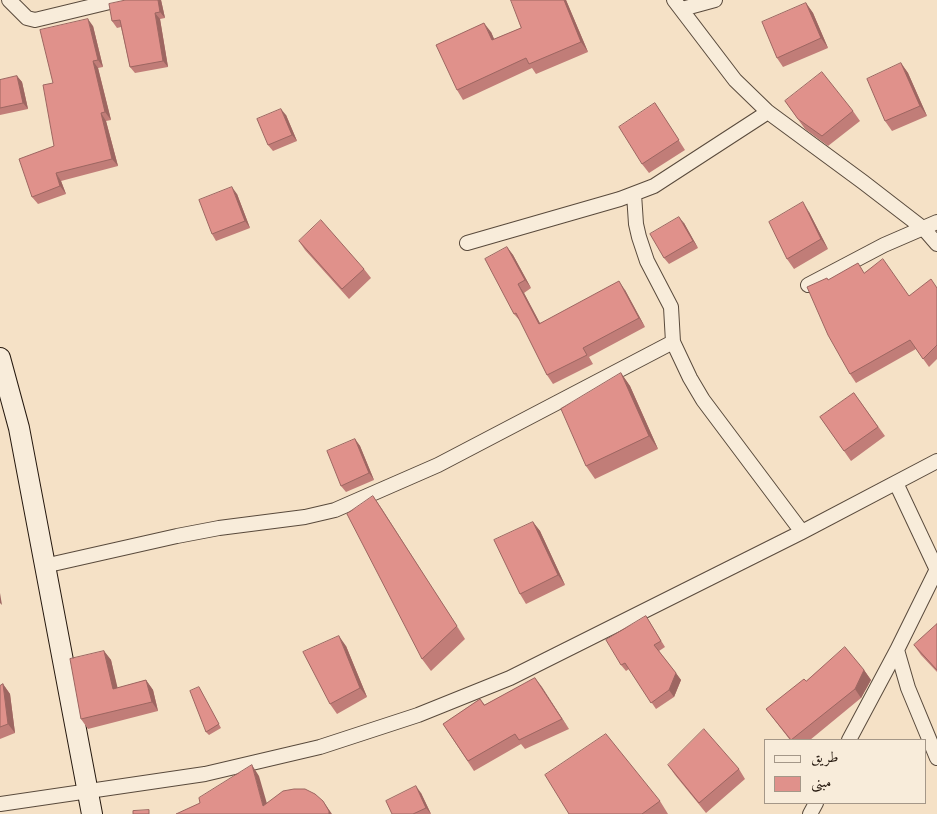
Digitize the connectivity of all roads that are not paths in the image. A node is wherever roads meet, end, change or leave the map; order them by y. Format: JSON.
{"nodes":[{"id":1,"x":9,"y":0,"type":"edge"},
{"id":2,"x":118,"y":0,"type":"edge"},
{"id":3,"x":715,"y":0,"type":"edge"},
{"id":4,"x":678,"y":5,"type":"edge"},
{"id":5,"x":768,"y":112,"type":"junction"},
{"id":6,"x":634,"y":194,"type":"junction"},
{"id":7,"x":937,"y":222,"type":"edge"},
{"id":8,"x":924,"y":229,"type":"junction"},
{"id":9,"x":467,"y":243,"type":"dead end"},
{"id":10,"x":937,"y":244,"type":"edge"},
{"id":11,"x":808,"y":286,"type":"edge"},
{"id":12,"x":673,"y":342,"type":"junction"},
{"id":13,"x":0,"y":358,"type":"edge"},
{"id":14,"x":937,"y":461,"type":"edge"},
{"id":15,"x":896,"y":483,"type":"junction"},
{"id":16,"x":802,"y":532,"type":"junction"},
{"id":17,"x":44,"y":566,"type":"junction"},
{"id":18,"x":937,"y":570,"type":"edge"},
{"id":19,"x":897,"y":650,"type":"junction"},
{"id":20,"x":850,"y":739,"type":"edge"},
{"id":21,"x":937,"y":758,"type":"edge"},
{"id":22,"x":87,"y":791,"type":"junction"},
{"id":23,"x":0,"y":804,"type":"edge"},
{"id":24,"x":92,"y":814,"type":"edge"}],
"edges":[{"from":1,"to":2,"type":"street"},
{"from":3,"to":4,"type":"street"},
{"from":4,"to":5,"type":"street"},
{"from":5,"to":6,"type":"street"},
{"from":5,"to":8,"type":"street"},
{"from":6,"to":9,"type":"street"},
{"from":6,"to":12,"type":"street"},
{"from":7,"to":8,"type":"street"},
{"from":8,"to":10,"type":"street"},
{"from":8,"to":11,"type":"street"},
{"from":12,"to":16,"type":"street"},
{"from":12,"to":17,"type":"street"},
{"from":13,"to":17,"type":"street"},
{"from":14,"to":15,"type":"street"},
{"from":15,"to":16,"type":"street"},
{"from":15,"to":18,"type":"street"},
{"from":16,"to":22,"type":"street"},
{"from":17,"to":22,"type":"street"},
{"from":18,"to":19,"type":"street"},
{"from":19,"to":20,"type":"street"},
{"from":19,"to":21,"type":"street"},
{"from":22,"to":23,"type":"street"},
{"from":22,"to":24,"type":"street"}]}
